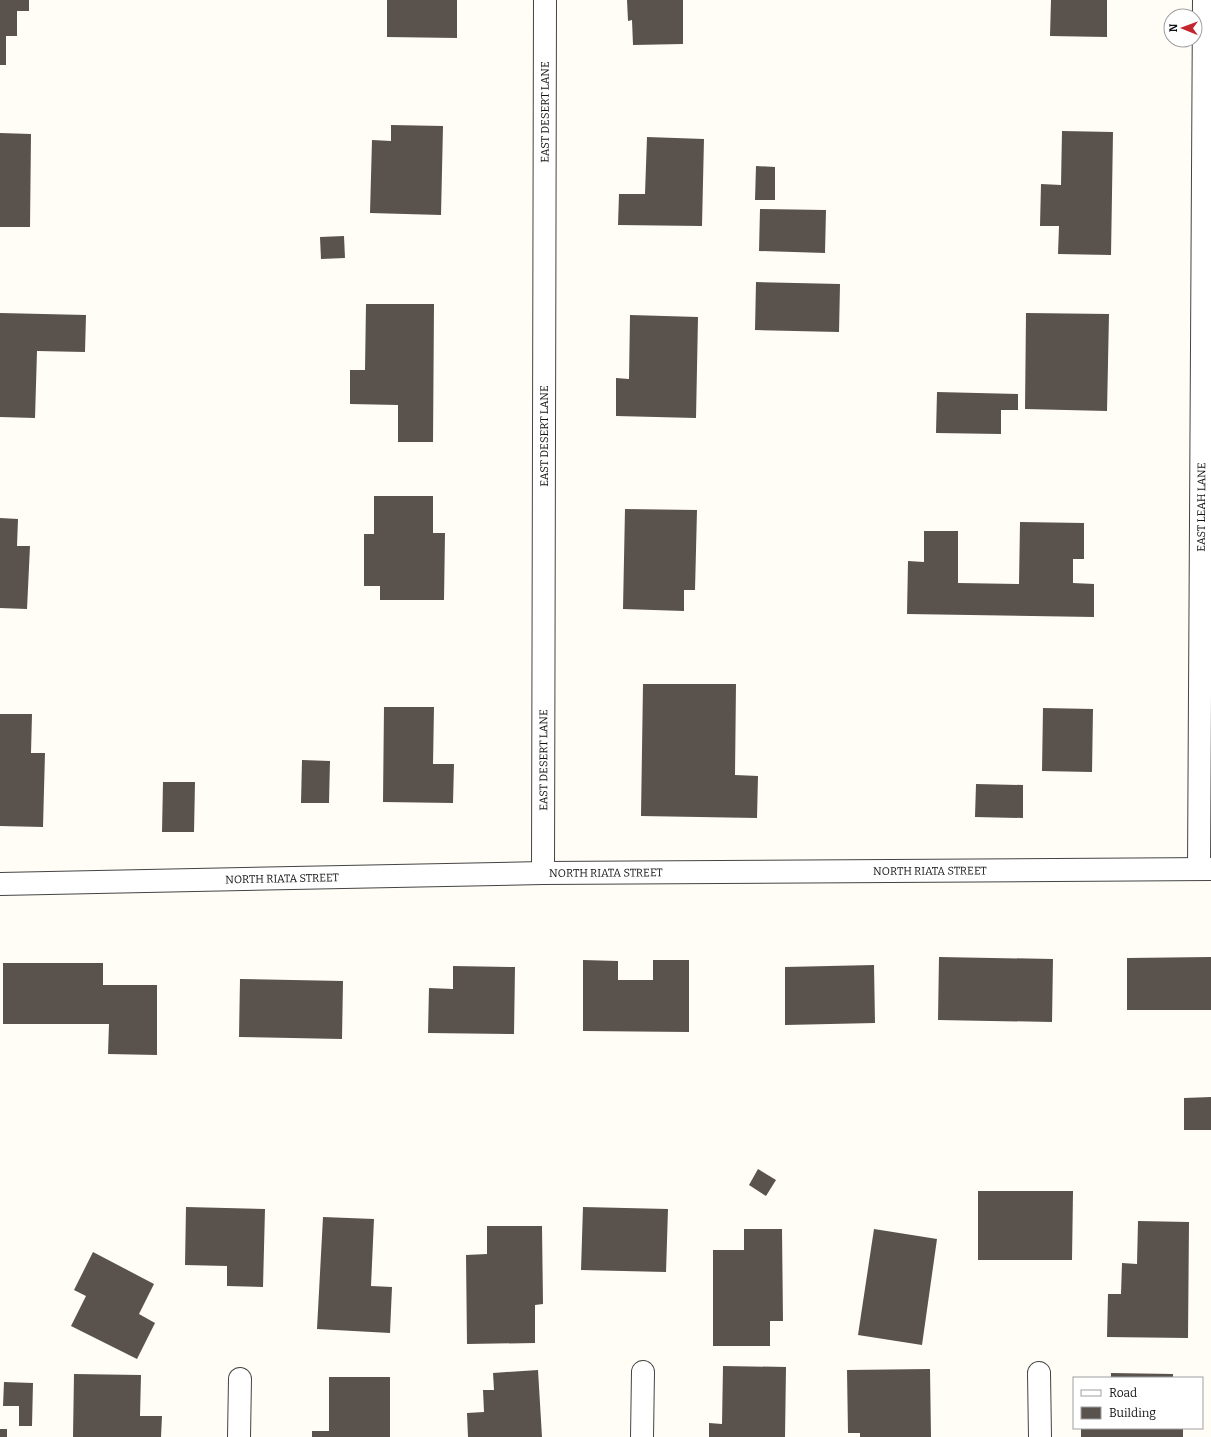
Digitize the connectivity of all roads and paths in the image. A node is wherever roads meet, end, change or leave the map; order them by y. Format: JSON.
{"nodes":[{"id":1,"x":545,"y":0,"type":"edge"},
{"id":2,"x":1204,"y":0,"type":"edge"},
{"id":3,"x":1205,"y":869,"type":"edge"},
{"id":4,"x":543,"y":873,"type":"junction"},
{"id":5,"x":0,"y":884,"type":"edge"},
{"id":6,"x":643,"y":1372,"type":"dead end"},
{"id":7,"x":1039,"y":1373,"type":"dead end"},
{"id":8,"x":240,"y":1379,"type":"dead end"},
{"id":9,"x":239,"y":1437,"type":"edge"},
{"id":10,"x":642,"y":1437,"type":"edge"},
{"id":11,"x":1040,"y":1437,"type":"edge"}],
"edges":[{"from":1,"to":4,"type":"street","name":"EAST DESERT LANE"},
{"from":2,"to":3,"type":"street","name":"EAST LEAH LANE"},
{"from":3,"to":4,"type":"street","name":"NORTH RIATA STREET"},
{"from":4,"to":5,"type":"street","name":"NORTH RIATA STREET"},
{"from":6,"to":10,"type":"street"},
{"from":7,"to":11,"type":"street"},
{"from":8,"to":9,"type":"street"}]}
